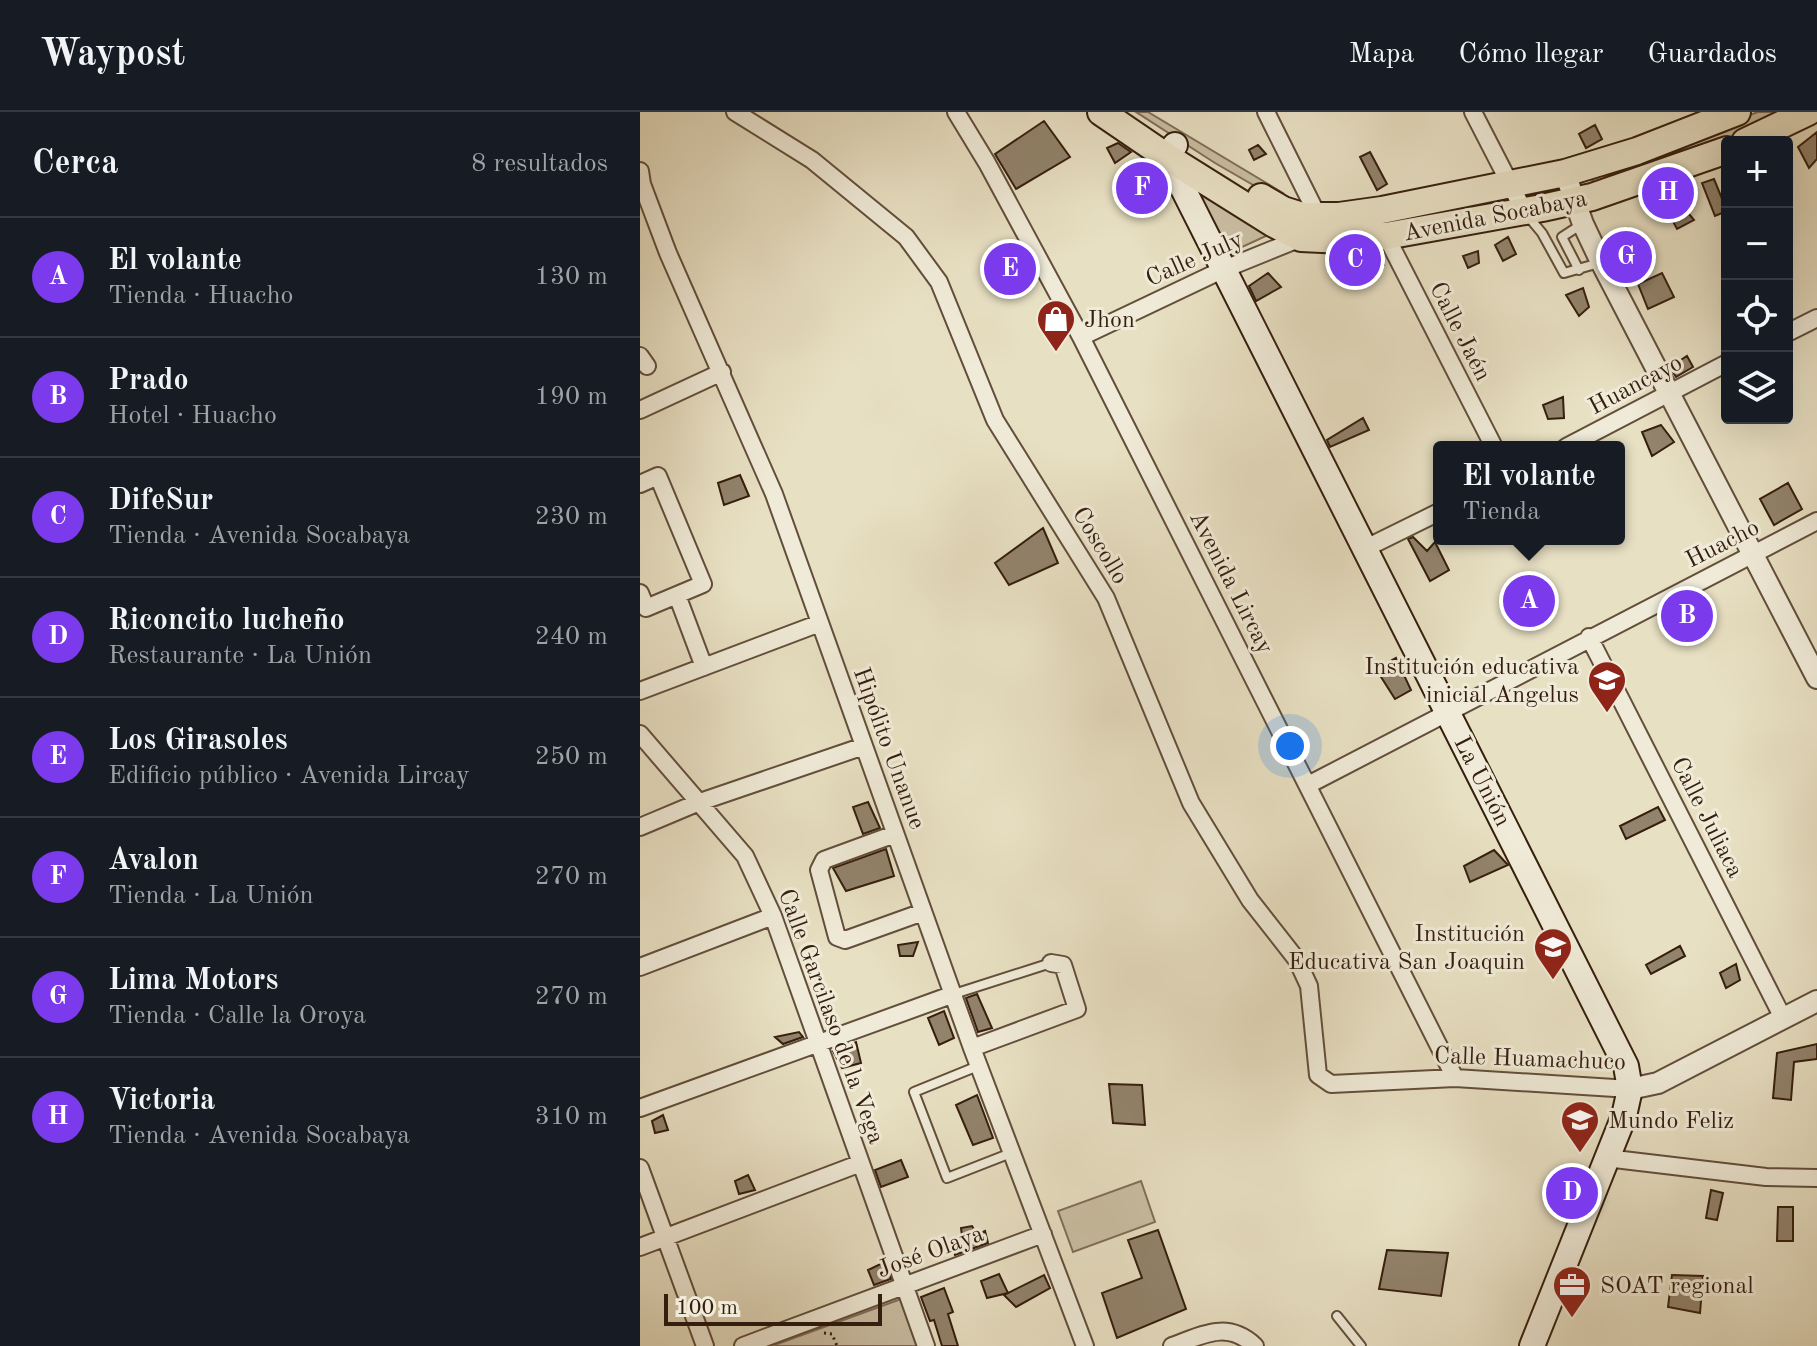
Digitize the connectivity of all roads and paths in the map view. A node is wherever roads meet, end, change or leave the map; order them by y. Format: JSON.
{"nodes":[{"id":1,"x":735,"y":112,"type":"edge"},
{"id":2,"x":956,"y":112,"type":"edge"},
{"id":3,"x":1101,"y":112,"type":"edge"},
{"id":4,"x":1126,"y":112,"type":"edge"},
{"id":5,"x":1266,"y":112,"type":"edge"},
{"id":6,"x":1473,"y":112,"type":"edge"},
{"id":7,"x":1737,"y":112,"type":"edge"},
{"id":8,"x":1808,"y":112,"type":"edge"},
{"id":9,"x":1758,"y":136,"type":"edge"},
{"id":10,"x":1171,"y":151,"type":"junction"},
{"id":11,"x":1721,"y":153,"type":"edge"},
{"id":12,"x":640,"y":171,"type":"edge"},
{"id":13,"x":1565,"y":173,"type":"junction"},
{"id":14,"x":1511,"y":186,"type":"junction"},
{"id":15,"x":1524,"y":211,"type":"junction"},
{"id":16,"x":1579,"y":212,"type":"junction"},
{"id":17,"x":1318,"y":216,"type":"junction"},
{"id":18,"x":1386,"y":236,"type":"junction"},
{"id":19,"x":1301,"y":238,"type":"junction"},
{"id":20,"x":1601,"y":262,"type":"junction"},
{"id":21,"x":1222,"y":270,"type":"junction"},
{"id":22,"x":1579,"y":270,"type":"junction"},
{"id":23,"x":1817,"y":318,"type":"edge"},
{"id":24,"x":1793,"y":330,"type":"edge"},
{"id":25,"x":1081,"y":337,"type":"junction"},
{"id":26,"x":1721,"y":366,"type":"edge"},
{"id":27,"x":722,"y":372,"type":"junction"},
{"id":28,"x":1669,"y":393,"type":"junction"},
{"id":29,"x":640,"y":410,"type":"edge"},
{"id":30,"x":1491,"y":441,"type":"edge"},
{"id":31,"x":1577,"y":441,"type":"edge"},
{"id":32,"x":640,"y":484,"type":"edge"},
{"id":33,"x":1433,"y":515,"type":"edge"},
{"id":34,"x":1817,"y":521,"type":"edge"},
{"id":35,"x":1364,"y":549,"type":"junction"},
{"id":36,"x":1753,"y":553,"type":"junction"},
{"id":37,"x":640,"y":593,"type":"edge"},
{"id":38,"x":677,"y":595,"type":"junction"},
{"id":39,"x":820,"y":623,"type":"junction"},
{"id":40,"x":1589,"y":637,"type":"junction"},
{"id":41,"x":704,"y":667,"type":"junction"},
{"id":42,"x":1817,"y":678,"type":"edge"},
{"id":43,"x":640,"y":691,"type":"edge"},
{"id":44,"x":1448,"y":712,"type":"junction"},
{"id":45,"x":640,"y":734,"type":"edge"},
{"id":46,"x":864,"y":746,"type":"junction"},
{"id":47,"x":1308,"y":785,"type":"junction"},
{"id":48,"x":697,"y":803,"type":"junction"},
{"id":49,"x":640,"y":827,"type":"edge"},
{"id":50,"x":895,"y":834,"type":"junction"},
{"id":51,"x":923,"y":912,"type":"junction"},
{"id":52,"x":773,"y":916,"type":"junction"},
{"id":53,"x":1051,"y":963,"type":"joint"},
{"id":54,"x":640,"y":967,"type":"edge"},
{"id":55,"x":954,"y":994,"type":"junction"},
{"id":56,"x":1817,"y":1001,"type":"edge"},
{"id":57,"x":1783,"y":1018,"type":"junction"},
{"id":58,"x":817,"y":1042,"type":"junction"},
{"id":59,"x":972,"y":1048,"type":"junction"},
{"id":60,"x":979,"y":1066,"type":"junction"},
{"id":61,"x":1318,"y":1075,"type":"joint"},
{"id":62,"x":1455,"y":1078,"type":"junction"},
{"id":63,"x":1630,"y":1089,"type":"junction"},
{"id":64,"x":640,"y":1108,"type":"edge"},
{"id":65,"x":1012,"y":1153,"type":"junction"},
{"id":66,"x":1606,"y":1158,"type":"junction"},
{"id":67,"x":861,"y":1163,"type":"junction"},
{"id":68,"x":640,"y":1168,"type":"edge"},
{"id":69,"x":1817,"y":1178,"type":"edge"},
{"id":70,"x":1043,"y":1234,"type":"junction"},
{"id":71,"x":665,"y":1238,"type":"junction"},
{"id":72,"x":640,"y":1247,"type":"edge"},
{"id":73,"x":905,"y":1286,"type":"junction"},
{"id":74,"x":1337,"y":1316,"type":"dead end"},
{"id":75,"x":705,"y":1346,"type":"edge"},
{"id":76,"x":743,"y":1346,"type":"edge"},
{"id":77,"x":926,"y":1346,"type":"edge"},
{"id":78,"x":1085,"y":1346,"type":"edge"},
{"id":79,"x":1172,"y":1346,"type":"edge"},
{"id":80,"x":1255,"y":1346,"type":"edge"},
{"id":81,"x":1361,"y":1346,"type":"edge"},
{"id":82,"x":1532,"y":1346,"type":"edge"}],
"edges":[{"from":1,"to":61,"type":"street","name":"Coscollo"},
{"from":2,"to":25,"type":"street","name":"Avenida Lircay"},
{"from":3,"to":10,"type":"main road","name":"Avenida Socabaya"},
{"from":4,"to":10,"type":"main road","name":"Avenida Socabaya"},
{"from":5,"to":17,"type":"street"},
{"from":6,"to":14,"type":"street"},
{"from":7,"to":13,"type":"main road","name":"Avenida Socabaya"},
{"from":8,"to":9,"type":"main road"},
{"from":10,"to":17,"type":"main road","name":"Avenida Socabaya"},
{"from":10,"to":19,"type":"main road","name":"Avenida Socabaya"},
{"from":10,"to":21,"type":"main road","name":"La Unión"},
{"from":11,"to":16,"type":"main road","name":"Avenida Socabaya"},
{"from":12,"to":27,"type":"street","name":"Hipólito Unanue"},
{"from":13,"to":14,"type":"main road","name":"Avenida Socabaya"},
{"from":13,"to":16,"type":"street"},
{"from":14,"to":15,"type":"street"},
{"from":14,"to":17,"type":"main road","name":"Avenida Socabaya"},
{"from":15,"to":16,"type":"main road","name":"Avenida Socabaya"},
{"from":15,"to":18,"type":"main road","name":"Avenida Socabaya"},
{"from":15,"to":22,"type":"lane"},
{"from":16,"to":20,"type":"street"},
{"from":16,"to":22,"type":"lane"},
{"from":17,"to":19,"type":"street"},
{"from":18,"to":19,"type":"main road","name":"Avenida Socabaya"},
{"from":18,"to":30,"type":"street","name":"Calle Jaén"},
{"from":19,"to":21,"type":"street","name":"Calle July"},
{"from":20,"to":22,"type":"lane"},
{"from":20,"to":28,"type":"street"},
{"from":21,"to":25,"type":"street","name":"Calle July"},
{"from":21,"to":35,"type":"main road","name":"La Unión"},
{"from":23,"to":24,"type":"street"},
{"from":25,"to":47,"type":"street","name":"Avenida Lircay"},
{"from":26,"to":28,"type":"street","name":"Huancayo"},
{"from":27,"to":29,"type":"street"},
{"from":27,"to":39,"type":"street","name":"Hipólito Unanue"},
{"from":28,"to":31,"type":"street","name":"Huancayo"},
{"from":28,"to":36,"type":"street"},
{"from":32,"to":38,"type":"street"},
{"from":33,"to":35,"type":"street"},
{"from":34,"to":36,"type":"street","name":"Huacho"},
{"from":35,"to":44,"type":"main road","name":"La Unión"},
{"from":36,"to":40,"type":"street","name":"Huacho"},
{"from":36,"to":42,"type":"street"},
{"from":37,"to":38,"type":"street"},
{"from":38,"to":41,"type":"street"},
{"from":39,"to":41,"type":"street"},
{"from":39,"to":46,"type":"street","name":"Hipólito Unanue"},
{"from":40,"to":44,"type":"street","name":"Huacho"},
{"from":40,"to":57,"type":"street","name":"Calle Juliaca"},
{"from":41,"to":43,"type":"street"},
{"from":44,"to":47,"type":"street","name":"Huacho"},
{"from":44,"to":63,"type":"main road","name":"La Unión"},
{"from":45,"to":48,"type":"street","name":"Calle Garcilaso de la Vega"},
{"from":46,"to":48,"type":"street"},
{"from":46,"to":50,"type":"street","name":"Hipólito Unanue"},
{"from":47,"to":62,"type":"street","name":"Avenida Lircay"},
{"from":48,"to":49,"type":"street"},
{"from":48,"to":52,"type":"street","name":"Calle Garcilaso de la Vega"},
{"from":50,"to":51,"type":"street","name":"Hipólito Unanue"},
{"from":50,"to":51,"type":"street"},
{"from":51,"to":55,"type":"street","name":"Hipólito Unanue"},
{"from":52,"to":54,"type":"street"},
{"from":52,"to":58,"type":"street","name":"Calle Garcilaso de la Vega"},
{"from":53,"to":55,"type":"lane"},
{"from":53,"to":59,"type":"street"},
{"from":55,"to":58,"type":"street"},
{"from":55,"to":59,"type":"street","name":"Hipólito Unanue"},
{"from":56,"to":57,"type":"street","name":"Calle Huamachuco"},
{"from":57,"to":63,"type":"street","name":"Calle Huamachuco"},
{"from":58,"to":64,"type":"street"},
{"from":58,"to":67,"type":"street","name":"Calle Garcilaso de la Vega"},
{"from":59,"to":60,"type":"street","name":"Hipólito Unanue"},
{"from":60,"to":65,"type":"street","name":"Hipólito Unanue"},
{"from":60,"to":65,"type":"lane"},
{"from":61,"to":62,"type":"street","name":"Calle Huamachuco"},
{"from":62,"to":63,"type":"street","name":"Calle Huamachuco"},
{"from":63,"to":66,"type":"main road"},
{"from":65,"to":70,"type":"street","name":"Hipólito Unanue"},
{"from":66,"to":69,"type":"street"},
{"from":66,"to":82,"type":"main road"},
{"from":67,"to":71,"type":"street"},
{"from":67,"to":73,"type":"street","name":"Calle Garcilaso de la Vega"},
{"from":68,"to":71,"type":"street"},
{"from":70,"to":73,"type":"street","name":"José Olaya"},
{"from":70,"to":78,"type":"street","name":"Hipólito Unanue"},
{"from":71,"to":72,"type":"street"},
{"from":71,"to":75,"type":"street"},
{"from":73,"to":76,"type":"street","name":"José Olaya"},
{"from":73,"to":77,"type":"street","name":"Calle Garcilaso de la Vega"},
{"from":74,"to":81,"type":"lane"},
{"from":79,"to":80,"type":"street"}]}
